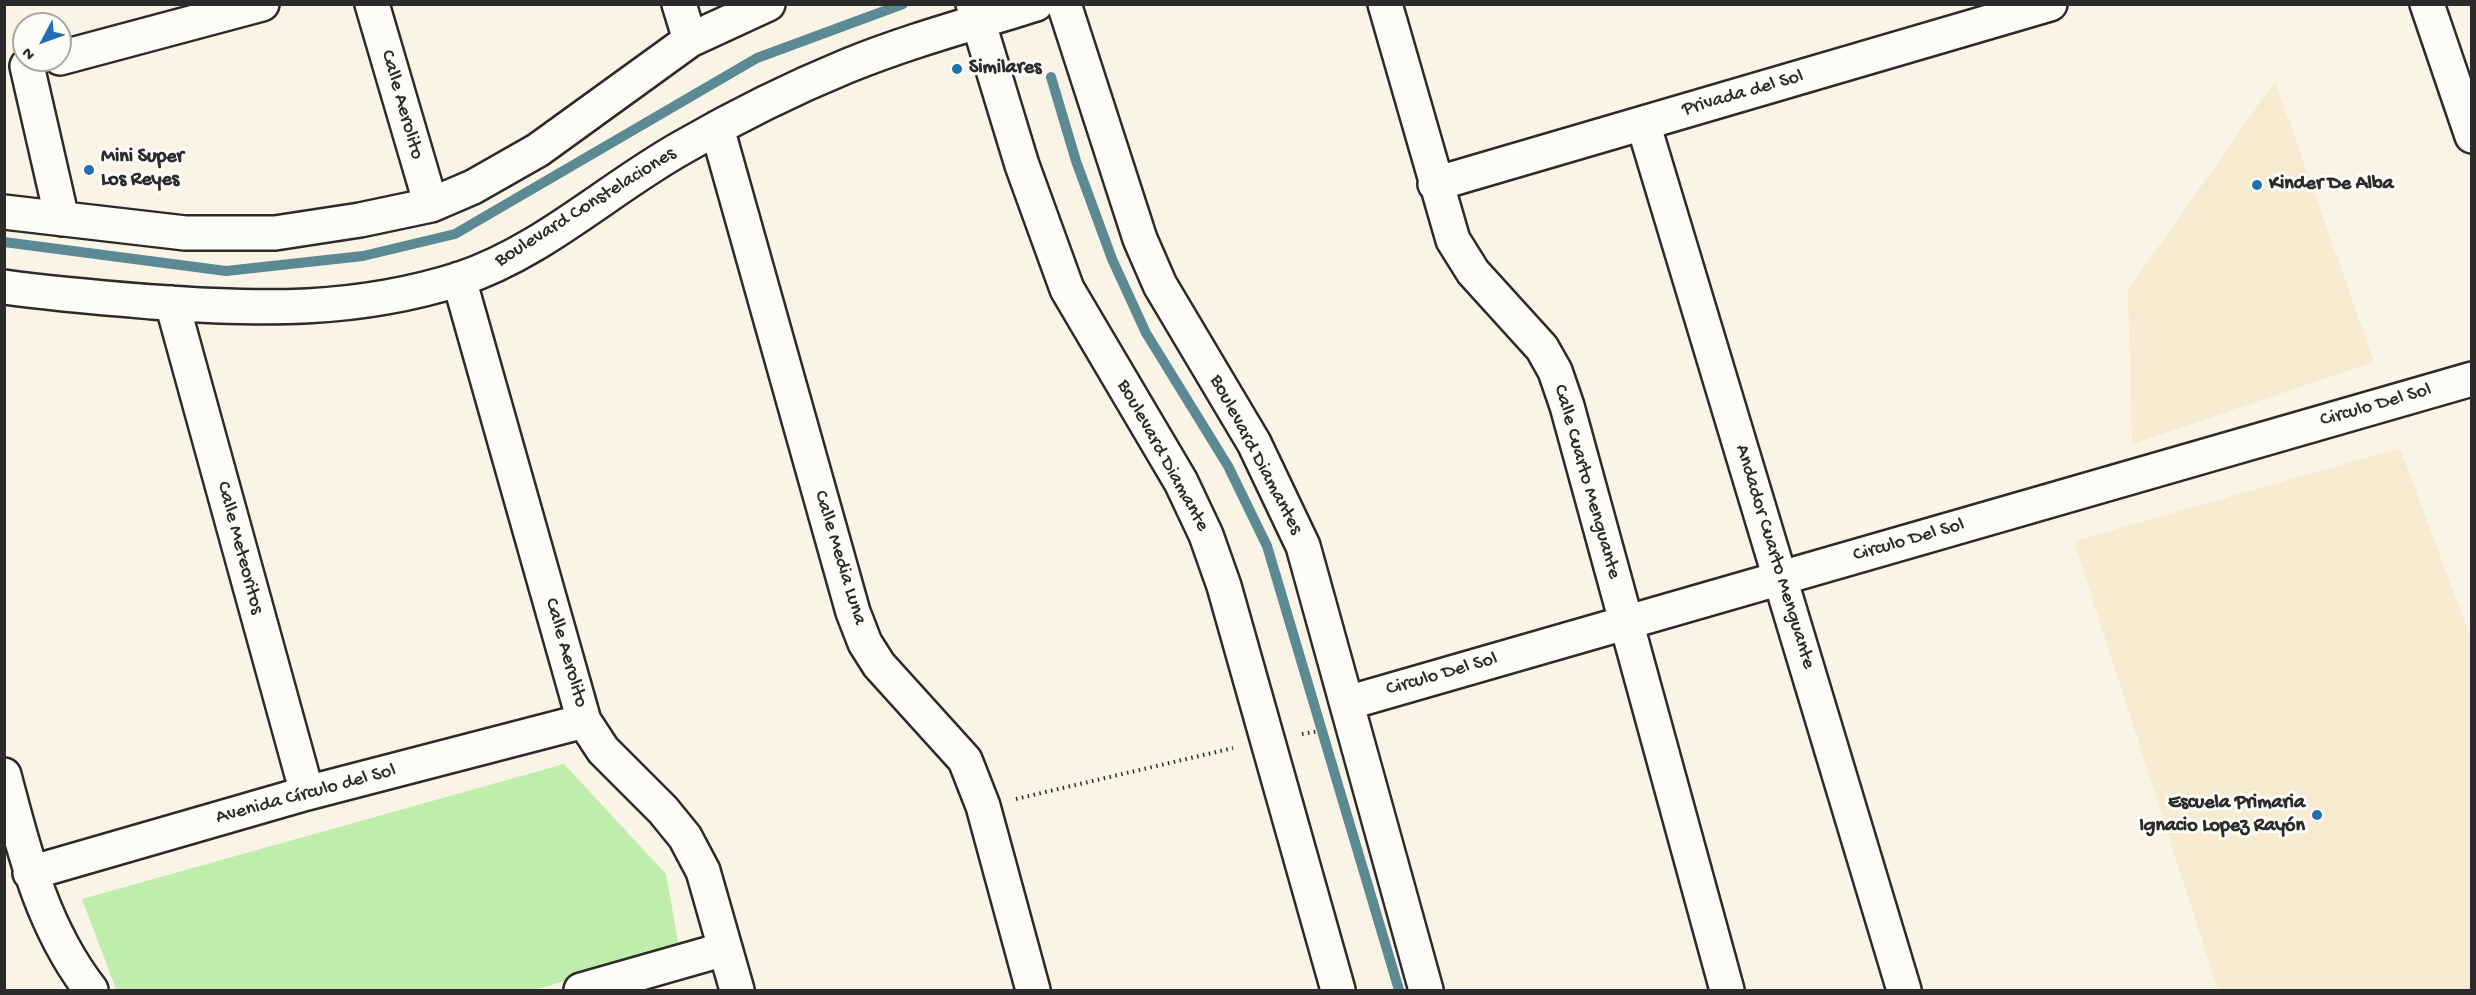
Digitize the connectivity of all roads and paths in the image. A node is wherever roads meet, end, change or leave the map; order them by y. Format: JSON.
{"nodes":[{"id":1,"x":262,"y":4,"type":"edge"},
{"id":2,"x":372,"y":4,"type":"edge"},
{"id":3,"x":679,"y":4,"type":"edge"},
{"id":4,"x":768,"y":4,"type":"edge"},
{"id":5,"x":1036,"y":4,"type":"edge"},
{"id":6,"x":1064,"y":4,"type":"edge"},
{"id":7,"x":1385,"y":4,"type":"edge"},
{"id":8,"x":2050,"y":4,"type":"edge"},
{"id":9,"x":2427,"y":4,"type":"edge"},
{"id":10,"x":976,"y":13,"type":"edge"},
{"id":11,"x":690,"y":40,"type":"junction"},
{"id":12,"x":72,"y":55,"type":"edge"},
{"id":13,"x":29,"y":72,"type":"edge"},
{"id":14,"x":1643,"y":123,"type":"junction"},
{"id":15,"x":717,"y":128,"type":"junction"},
{"id":16,"x":2472,"y":136,"type":"edge"},
{"id":17,"x":1436,"y":184,"type":"junction"},
{"id":18,"x":431,"y":205,"type":"junction"},
{"id":19,"x":4,"y":212,"type":"edge"},
{"id":20,"x":62,"y":219,"type":"junction"},
{"id":21,"x":459,"y":279,"type":"junction"},
{"id":22,"x":4,"y":287,"type":"edge"},
{"id":23,"x":172,"y":303,"type":"junction"},
{"id":24,"x":2472,"y":379,"type":"edge"},
{"id":25,"x":1780,"y":578,"type":"junction"},
{"id":26,"x":1624,"y":622,"type":"junction"},
{"id":27,"x":1347,"y":703,"type":"junction"},
{"id":28,"x":584,"y":721,"type":"junction"},
{"id":29,"x":1267,"y":740,"type":"junction"},
{"id":30,"x":4,"y":775,"type":"edge"},
{"id":31,"x":307,"y":793,"type":"junction"},
{"id":32,"x":983,"y":806,"type":"junction"},
{"id":33,"x":30,"y":873,"type":"junction"},
{"id":34,"x":725,"y":949,"type":"junction"},
{"id":35,"x":91,"y":990,"type":"edge"},
{"id":36,"x":581,"y":990,"type":"edge"},
{"id":37,"x":737,"y":990,"type":"edge"},
{"id":38,"x":1033,"y":990,"type":"edge"},
{"id":39,"x":1338,"y":990,"type":"edge"},
{"id":40,"x":1426,"y":990,"type":"edge"},
{"id":41,"x":1726,"y":990,"type":"edge"},
{"id":42,"x":1904,"y":990,"type":"edge"}],
"edges":[{"from":1,"to":12,"type":"street"},
{"from":2,"to":18,"type":"street","name":"Calle Aerolito"},
{"from":3,"to":11,"type":"street"},
{"from":4,"to":11,"type":"street"},
{"from":5,"to":10,"type":"street","name":"Boulevard Constelaciones"},
{"from":6,"to":27,"type":"street","name":"Boulevard Diamantes"},
{"from":7,"to":17,"type":"street","name":"Calle Cuarto Menguante"},
{"from":8,"to":14,"type":"street","name":"Privada del Sol"},
{"from":9,"to":16,"type":"street"},
{"from":10,"to":15,"type":"street","name":"Boulevard Constelaciones"},
{"from":10,"to":29,"type":"street","name":"Boulevard Diamante"},
{"from":11,"to":18,"type":"street"},
{"from":13,"to":20,"type":"street"},
{"from":14,"to":17,"type":"street","name":"Privada del Sol"},
{"from":14,"to":25,"type":"street","name":"Andador Cuarto Menguante"},
{"from":15,"to":21,"type":"street","name":"Boulevard Constelaciones"},
{"from":15,"to":32,"type":"street","name":"Calle Media Luna"},
{"from":17,"to":26,"type":"street","name":"Calle Cuarto Menguante"},
{"from":18,"to":20,"type":"street"},
{"from":19,"to":20,"type":"street"},
{"from":21,"to":23,"type":"street","name":"Boulevard Constelaciones"},
{"from":21,"to":28,"type":"street","name":"Calle Aerolito"},
{"from":22,"to":23,"type":"street","name":"Boulevard Constelaciones"},
{"from":23,"to":31,"type":"street","name":"Calle Meteoritos"},
{"from":24,"to":25,"type":"street","name":"Circulo Del Sol"},
{"from":25,"to":26,"type":"street","name":"Circulo Del Sol"},
{"from":25,"to":42,"type":"street","name":"Andador Cuarto Menguante"},
{"from":26,"to":27,"type":"street","name":"Circulo Del Sol"},
{"from":26,"to":41,"type":"street","name":"Calle Cuarto Menguante"},
{"from":27,"to":40,"type":"street","name":"Boulevard Diamantes"},
{"from":28,"to":31,"type":"street","name":"Avenida Círculo del Sol"},
{"from":28,"to":34,"type":"street","name":"Calle Aerolito"},
{"from":29,"to":32,"type":"path"},
{"from":29,"to":39,"type":"street","name":"Boulevard Diamante"},
{"from":30,"to":33,"type":"street"},
{"from":31,"to":33,"type":"street","name":"Avenida Círculo del Sol"},
{"from":32,"to":38,"type":"street","name":"Calle Media Luna"},
{"from":33,"to":35,"type":"street"},
{"from":34,"to":36,"type":"street"},
{"from":34,"to":37,"type":"street","name":"Calle Aerolito"}]}
